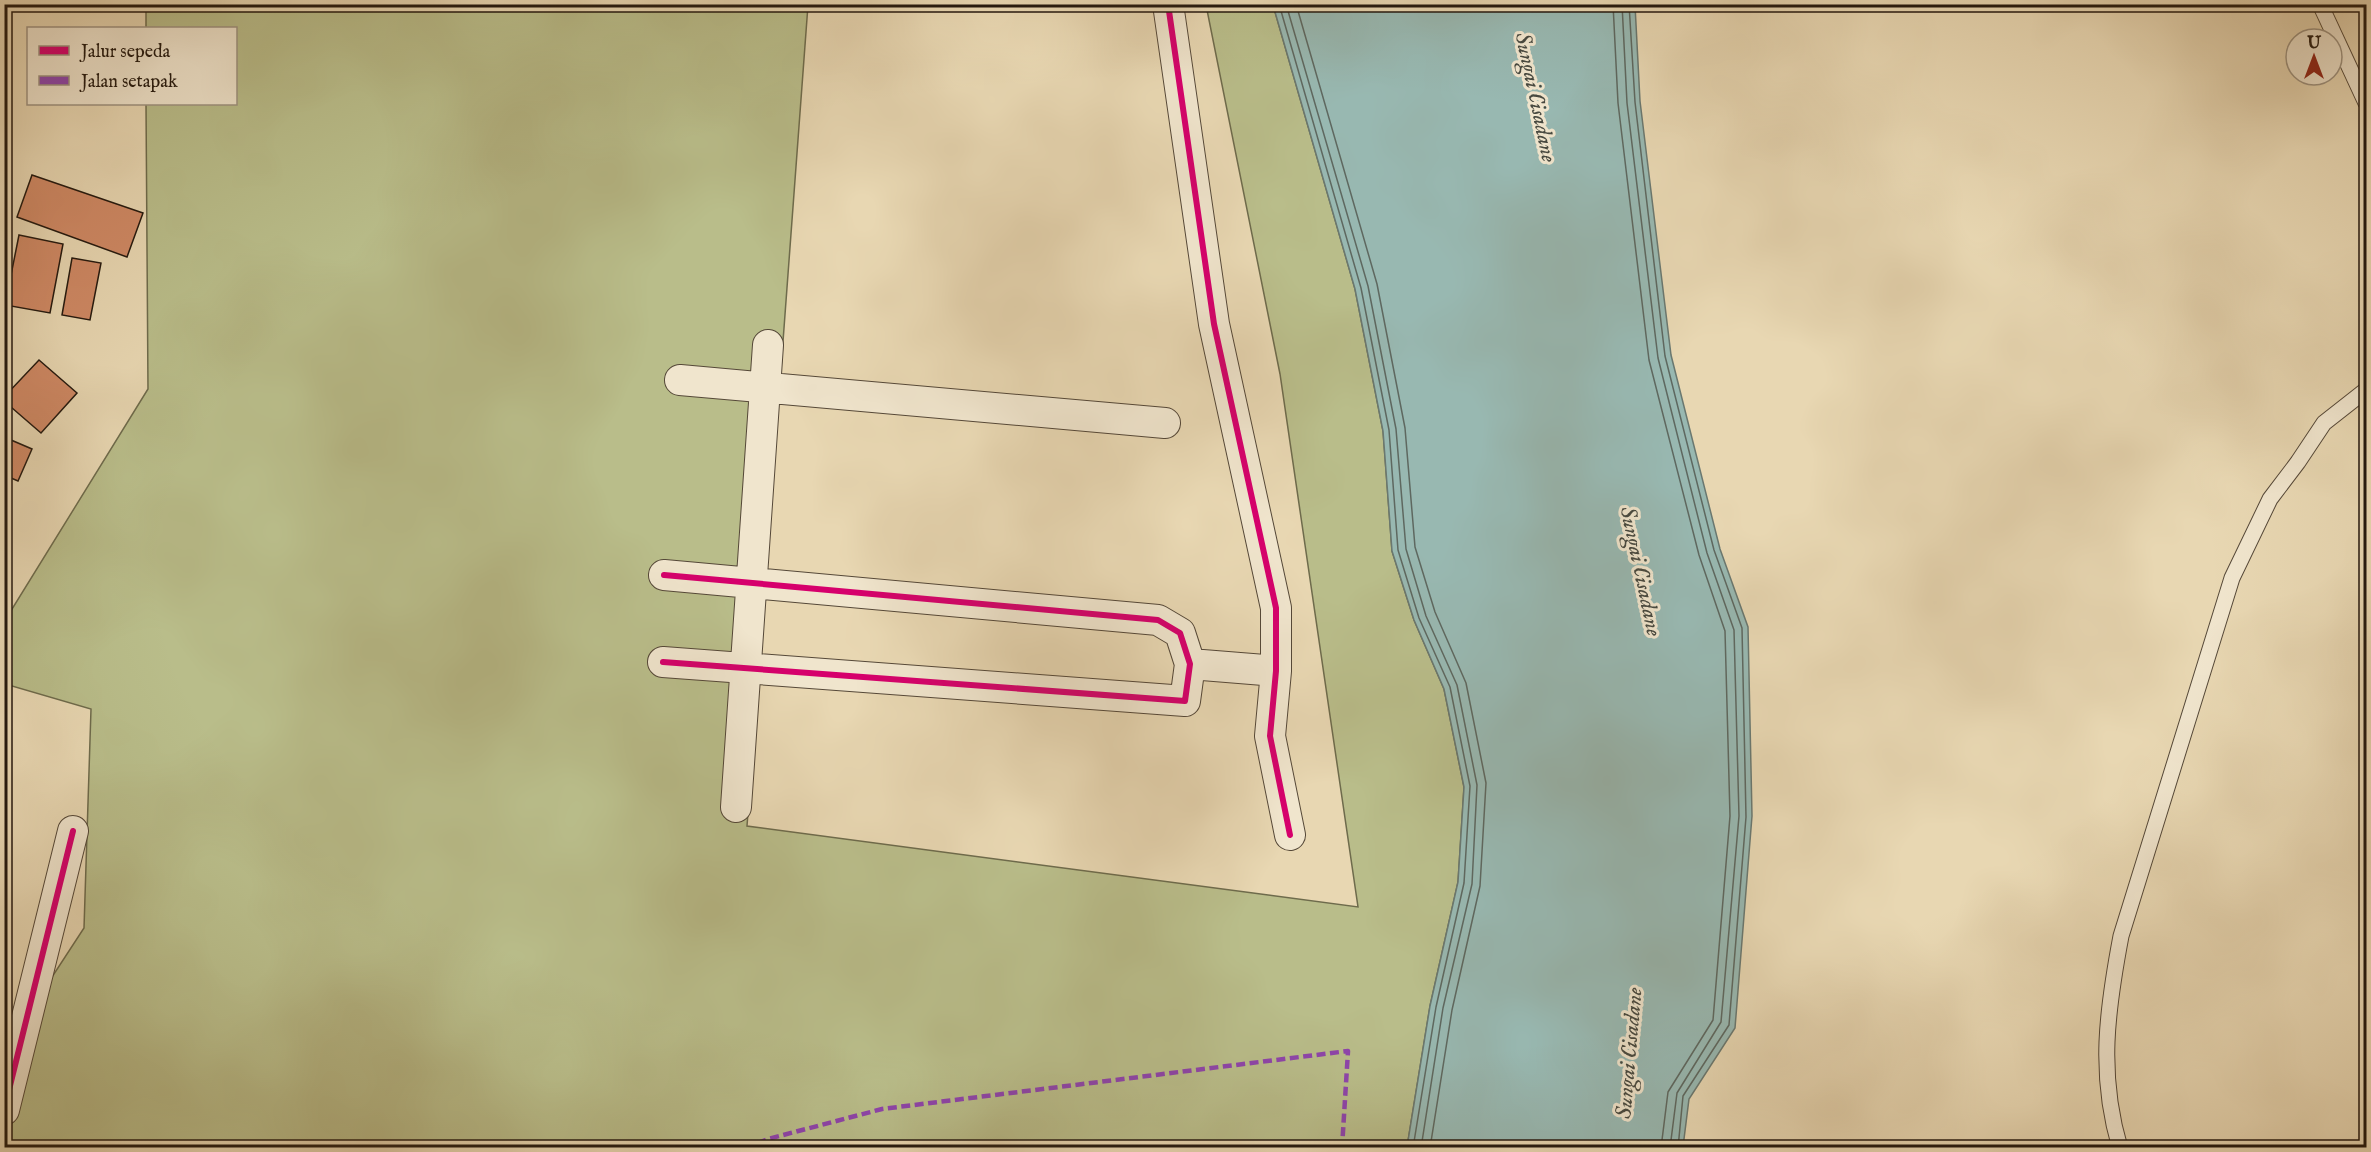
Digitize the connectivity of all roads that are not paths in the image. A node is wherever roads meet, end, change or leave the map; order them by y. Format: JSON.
{"nodes":[{"id":1,"x":1168,"y":4,"type":"edge"},
{"id":2,"x":2320,"y":4,"type":"edge"},
{"id":3,"x":2365,"y":96,"type":"edge"},
{"id":4,"x":768,"y":345,"type":"dead end"},
{"id":5,"x":680,"y":380,"type":"dead end"},
{"id":6,"x":765,"y":387,"type":"junction"},
{"id":7,"x":2367,"y":390,"type":"edge"},
{"id":8,"x":1165,"y":423,"type":"dead end"},
{"id":9,"x":664,"y":575,"type":"dead end"},
{"id":10,"x":752,"y":583,"type":"junction"},
{"id":11,"x":663,"y":662,"type":"dead end"},
{"id":12,"x":1191,"y":664,"type":"junction"},
{"id":13,"x":746,"y":668,"type":"junction"},
{"id":14,"x":1276,"y":671,"type":"junction"},
{"id":15,"x":736,"y":807,"type":"dead end"},
{"id":16,"x":73,"y":831,"type":"dead end"},
{"id":17,"x":1290,"y":835,"type":"dead end"},
{"id":18,"x":4,"y":1110,"type":"edge"},
{"id":19,"x":2120,"y":1148,"type":"edge"}],
"edges":[{"from":1,"to":14,"type":"street"},
{"from":2,"to":3,"type":"lane"},
{"from":4,"to":6,"type":"street"},
{"from":5,"to":6,"type":"street"},
{"from":6,"to":8,"type":"street"},
{"from":6,"to":10,"type":"street"},
{"from":7,"to":19,"type":"lane"},
{"from":9,"to":10,"type":"street"},
{"from":10,"to":12,"type":"street"},
{"from":10,"to":13,"type":"street"},
{"from":11,"to":13,"type":"street"},
{"from":12,"to":13,"type":"street"},
{"from":12,"to":14,"type":"street"},
{"from":13,"to":15,"type":"street"},
{"from":14,"to":17,"type":"street"},
{"from":16,"to":18,"type":"street"}]}
